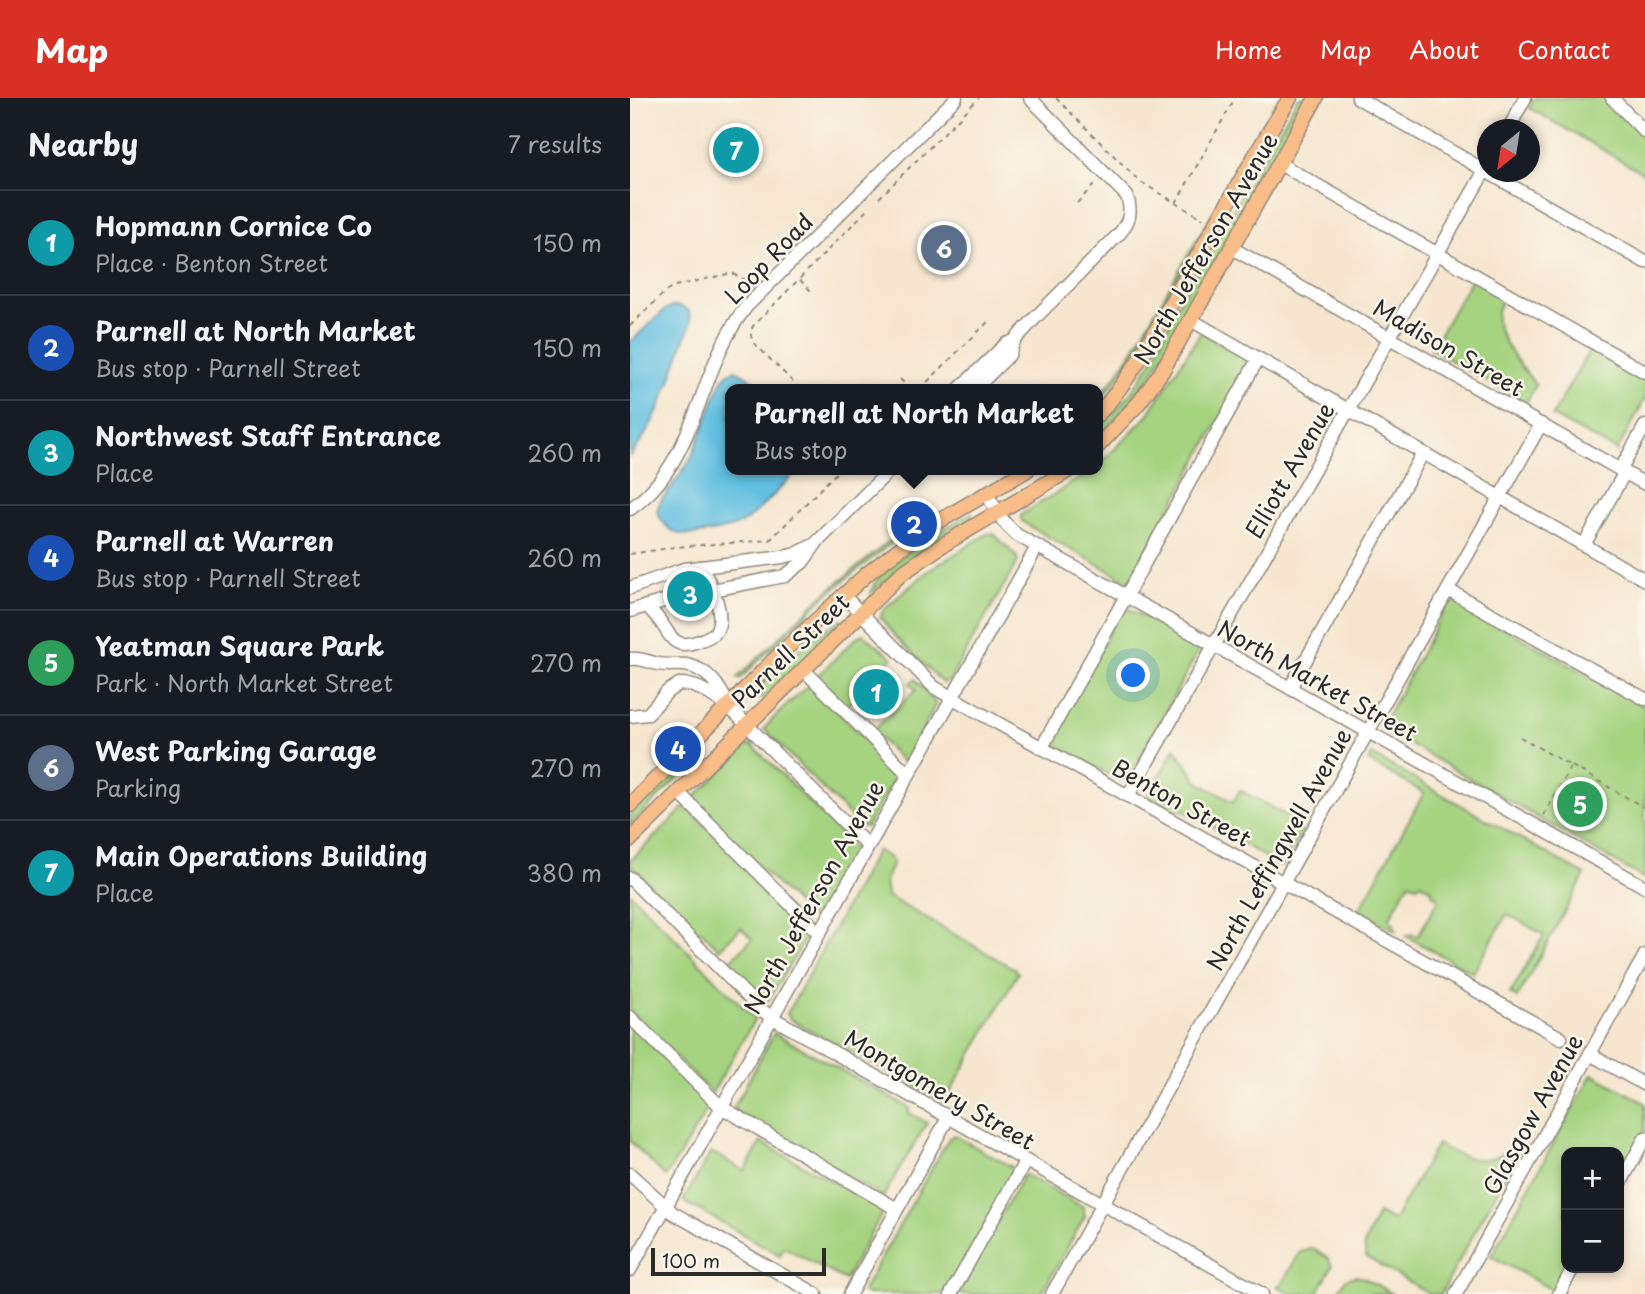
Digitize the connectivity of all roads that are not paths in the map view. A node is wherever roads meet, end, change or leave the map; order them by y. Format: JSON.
{"nodes":[{"id":1,"x":956,"y":98,"type":"edge"},
{"id":2,"x":1030,"y":98,"type":"edge"},
{"id":3,"x":1290,"y":98,"type":"edge"},
{"id":4,"x":1316,"y":98,"type":"edge"},
{"id":5,"x":1358,"y":98,"type":"edge"},
{"id":6,"x":1612,"y":98,"type":"edge"},
{"id":7,"x":1519,"y":100,"type":"edge"},
{"id":8,"x":1511,"y":119,"type":"edge"},
{"id":9,"x":1645,"y":132,"type":"edge"},
{"id":10,"x":1477,"y":162,"type":"edge"},
{"id":11,"x":1280,"y":164,"type":"junction"},
{"id":12,"x":1478,"y":182,"type":"edge"},
{"id":13,"x":1511,"y":182,"type":"edge"},
{"id":14,"x":1232,"y":248,"type":"junction"},
{"id":15,"x":1437,"y":254,"type":"junction"},
{"id":16,"x":1645,"y":262,"type":"edge"},
{"id":17,"x":1191,"y":320,"type":"junction"},
{"id":18,"x":1389,"y":337,"type":"junction"},
{"id":19,"x":1014,"y":341,"type":"junction"},
{"id":20,"x":1258,"y":359,"type":"junction"},
{"id":21,"x":1645,"y":372,"type":"edge"},
{"id":22,"x":965,"y":384,"type":"edge"},
{"id":23,"x":980,"y":384,"type":"edge"},
{"id":24,"x":1103,"y":408,"type":"edge"},
{"id":25,"x":1348,"y":410,"type":"junction"},
{"id":26,"x":1541,"y":424,"type":"junction"},
{"id":27,"x":1645,"y":426,"type":"edge"},
{"id":28,"x":1103,"y":441,"type":"edge"},
{"id":29,"x":1423,"y":453,"type":"junction"},
{"id":30,"x":1623,"y":471,"type":"junction"},
{"id":31,"x":883,"y":475,"type":"edge"},
{"id":32,"x":1018,"y":475,"type":"edge"},
{"id":33,"x":1061,"y":475,"type":"edge"},
{"id":34,"x":1645,"y":484,"type":"edge"},
{"id":35,"x":986,"y":493,"type":"junction"},
{"id":36,"x":1500,"y":497,"type":"junction"},
{"id":37,"x":630,"y":509,"type":"edge"},
{"id":38,"x":997,"y":514,"type":"junction"},
{"id":39,"x":817,"y":542,"type":"junction"},
{"id":40,"x":1584,"y":545,"type":"junction"},
{"id":41,"x":1037,"y":547,"type":"junction"},
{"id":42,"x":699,"y":567,"type":"junction"},
{"id":43,"x":1645,"y":580,"type":"edge"},
{"id":44,"x":630,"y":588,"type":"edge"},
{"id":45,"x":713,"y":590,"type":"junction"},
{"id":46,"x":1448,"y":590,"type":"junction"},
{"id":47,"x":843,"y":594,"type":"junction"},
{"id":48,"x":1125,"y":598,"type":"junction"},
{"id":49,"x":646,"y":606,"type":"junction"},
{"id":50,"x":630,"y":611,"type":"edge"},
{"id":51,"x":860,"y":613,"type":"junction"},
{"id":52,"x":1213,"y":646,"type":"junction"},
{"id":53,"x":630,"y":659,"type":"edge"},
{"id":54,"x":804,"y":670,"type":"junction"},
{"id":55,"x":1290,"y":688,"type":"junction"},
{"id":56,"x":953,"y":698,"type":"junction"},
{"id":57,"x":1645,"y":699,"type":"edge"},
{"id":58,"x":729,"y":707,"type":"junction"},
{"id":59,"x":630,"y":716,"type":"edge"},
{"id":60,"x":746,"y":724,"type":"junction"},
{"id":61,"x":1368,"y":732,"type":"junction"},
{"id":62,"x":1042,"y":747,"type":"junction"},
{"id":63,"x":908,"y":774,"type":"junction"},
{"id":64,"x":678,"y":792,"type":"junction"},
{"id":65,"x":1128,"y":796,"type":"junction"},
{"id":66,"x":630,"y":805,"type":"edge"},
{"id":67,"x":630,"y":839,"type":"edge"},
{"id":68,"x":867,"y":845,"type":"junction"},
{"id":69,"x":630,"y":878,"type":"edge"},
{"id":70,"x":1283,"y":883,"type":"junction"},
{"id":71,"x":1645,"y":887,"type":"edge"},
{"id":72,"x":818,"y":933,"type":"junction"},
{"id":73,"x":1645,"y":955,"type":"edge"},
{"id":74,"x":630,"y":1017,"type":"edge"},
{"id":75,"x":771,"y":1017,"type":"junction"},
{"id":76,"x":1561,"y":1038,"type":"dead end"},
{"id":77,"x":1590,"y":1054,"type":"junction"},
{"id":78,"x":1645,"y":1085,"type":"edge"},
{"id":79,"x":721,"y":1107,"type":"junction"},
{"id":80,"x":948,"y":1118,"type":"junction"},
{"id":81,"x":1645,"y":1139,"type":"edge"},
{"id":82,"x":1025,"y":1161,"type":"junction"},
{"id":83,"x":630,"y":1174,"type":"edge"},
{"id":84,"x":1624,"y":1177,"type":"edge"},
{"id":85,"x":1102,"y":1205,"type":"junction"},
{"id":86,"x":665,"y":1207,"type":"junction"},
{"id":87,"x":897,"y":1209,"type":"junction"},
{"id":88,"x":630,"y":1270,"type":"edge"},
{"id":89,"x":1570,"y":1273,"type":"edge"},
{"id":90,"x":1258,"y":1293,"type":"edge"},
{"id":91,"x":816,"y":1294,"type":"edge"},
{"id":92,"x":850,"y":1294,"type":"edge"},
{"id":93,"x":951,"y":1294,"type":"edge"},
{"id":94,"x":1052,"y":1294,"type":"edge"},
{"id":95,"x":1457,"y":1294,"type":"edge"},
{"id":96,"x":1559,"y":1294,"type":"edge"}],
"edges":[{"from":1,"to":37,"type":"street","name":"Loop Road"},
{"from":2,"to":19,"type":"street"},
{"from":3,"to":24,"type":"main road","name":"North Jefferson Avenue"},
{"from":4,"to":11,"type":"main road","name":"North Jefferson Avenue"},
{"from":5,"to":10,"type":"street"},
{"from":6,"to":9,"type":"street"},
{"from":7,"to":8,"type":"street"},
{"from":11,"to":14,"type":"main road","name":"North Jefferson Avenue"},
{"from":11,"to":15,"type":"street"},
{"from":12,"to":15,"type":"street","name":"Elliott Avenue"},
{"from":13,"to":16,"type":"street"},
{"from":14,"to":17,"type":"main road","name":"North Jefferson Avenue"},
{"from":14,"to":18,"type":"street","name":"Madison Street"},
{"from":15,"to":18,"type":"street","name":"Elliott Avenue"},
{"from":15,"to":21,"type":"street"},
{"from":17,"to":20,"type":"street"},
{"from":17,"to":28,"type":"main road","name":"North Jefferson Avenue"},
{"from":18,"to":25,"type":"street","name":"Elliott Avenue"},
{"from":18,"to":26,"type":"street","name":"Madison Street"},
{"from":19,"to":22,"type":"street"},
{"from":19,"to":23,"type":"street"},
{"from":20,"to":25,"type":"street"},
{"from":20,"to":48,"type":"street"},
{"from":25,"to":29,"type":"street"},
{"from":25,"to":52,"type":"street","name":"Elliott Avenue"},
{"from":26,"to":30,"type":"street","name":"Madison Street"},
{"from":26,"to":36,"type":"street","name":"North Leffingwell Avenue"},
{"from":27,"to":30,"type":"street"},
{"from":29,"to":36,"type":"street"},
{"from":29,"to":55,"type":"street"},
{"from":30,"to":34,"type":"street","name":"Madison Street"},
{"from":30,"to":40,"type":"street"},
{"from":31,"to":39,"type":"street"},
{"from":32,"to":35,"type":"main road"},
{"from":33,"to":38,"type":"main road"},
{"from":35,"to":38,"type":"street","name":"North Market Street"},
{"from":35,"to":47,"type":"main road","name":"Parnell Street"},
{"from":36,"to":40,"type":"street"},
{"from":36,"to":46,"type":"street","name":"North Leffingwell Avenue"},
{"from":38,"to":41,"type":"street","name":"North Market Street"},
{"from":38,"to":51,"type":"main road","name":"Parnell Street"},
{"from":39,"to":42,"type":"street"},
{"from":39,"to":45,"type":"street"},
{"from":40,"to":43,"type":"street"},
{"from":41,"to":48,"type":"street","name":"North Market Street"},
{"from":41,"to":56,"type":"street","name":"North Jefferson Avenue"},
{"from":42,"to":44,"type":"street"},
{"from":42,"to":45,"type":"street"},
{"from":45,"to":49,"type":"street"},
{"from":45,"to":49,"type":"street"},
{"from":46,"to":57,"type":"street"},
{"from":46,"to":61,"type":"street","name":"North Leffingwell Avenue"},
{"from":47,"to":51,"type":"street","name":"Benton Street"},
{"from":47,"to":58,"type":"main road","name":"Parnell Street"},
{"from":48,"to":52,"type":"street","name":"North Market Street"},
{"from":48,"to":62,"type":"street"},
{"from":49,"to":50,"type":"street"},
{"from":51,"to":54,"type":"main road","name":"Parnell Street"},
{"from":51,"to":56,"type":"street","name":"Benton Street"},
{"from":52,"to":55,"type":"street","name":"North Market Street"},
{"from":52,"to":65,"type":"street","name":"Elliott Avenue"},
{"from":53,"to":58,"type":"street"},
{"from":54,"to":60,"type":"main road","name":"Parnell Street"},
{"from":54,"to":63,"type":"street"},
{"from":55,"to":61,"type":"street","name":"North Market Street"},
{"from":56,"to":62,"type":"street","name":"Benton Street"},
{"from":56,"to":63,"type":"street","name":"North Jefferson Avenue"},
{"from":58,"to":59,"type":"street"},
{"from":58,"to":60,"type":"street"},
{"from":58,"to":66,"type":"main road","name":"Parnell Street"},
{"from":60,"to":64,"type":"main road","name":"Parnell Street"},
{"from":60,"to":68,"type":"street"},
{"from":61,"to":70,"type":"street","name":"North Leffingwell Avenue"},
{"from":61,"to":71,"type":"street","name":"North Market Street"},
{"from":62,"to":65,"type":"street","name":"Benton Street"},
{"from":63,"to":68,"type":"street","name":"North Jefferson Avenue"},
{"from":64,"to":67,"type":"main road","name":"Parnell Street"},
{"from":64,"to":72,"type":"street"},
{"from":65,"to":70,"type":"street","name":"Benton Street"},
{"from":68,"to":72,"type":"street","name":"North Jefferson Avenue"},
{"from":69,"to":75,"type":"street","name":"Montgomery Street"},
{"from":70,"to":76,"type":"street","name":"Benton Street"},
{"from":70,"to":85,"type":"street","name":"North Leffingwell Avenue"},
{"from":72,"to":75,"type":"street","name":"North Jefferson Avenue"},
{"from":73,"to":77,"type":"street","name":"Glasgow Avenue"},
{"from":74,"to":79,"type":"street"},
{"from":75,"to":79,"type":"street","name":"North Jefferson Avenue"},
{"from":75,"to":80,"type":"street","name":"Montgomery Street"},
{"from":77,"to":78,"type":"street"},
{"from":77,"to":95,"type":"street","name":"Glasgow Avenue"},
{"from":79,"to":86,"type":"street","name":"North Jefferson Avenue"},
{"from":79,"to":87,"type":"street"},
{"from":80,"to":82,"type":"street","name":"Montgomery Street"},
{"from":80,"to":87,"type":"street"},
{"from":81,"to":84,"type":"street"},
{"from":82,"to":85,"type":"street","name":"Montgomery Street"},
{"from":82,"to":93,"type":"street"},
{"from":83,"to":86,"type":"street"},
{"from":85,"to":90,"type":"street","name":"Montgomery Street"},
{"from":85,"to":94,"type":"street","name":"North Leffingwell Avenue"},
{"from":86,"to":88,"type":"street","name":"North Jefferson Avenue"},
{"from":86,"to":91,"type":"street"},
{"from":87,"to":92,"type":"street"},
{"from":89,"to":96,"type":"street"}]}
